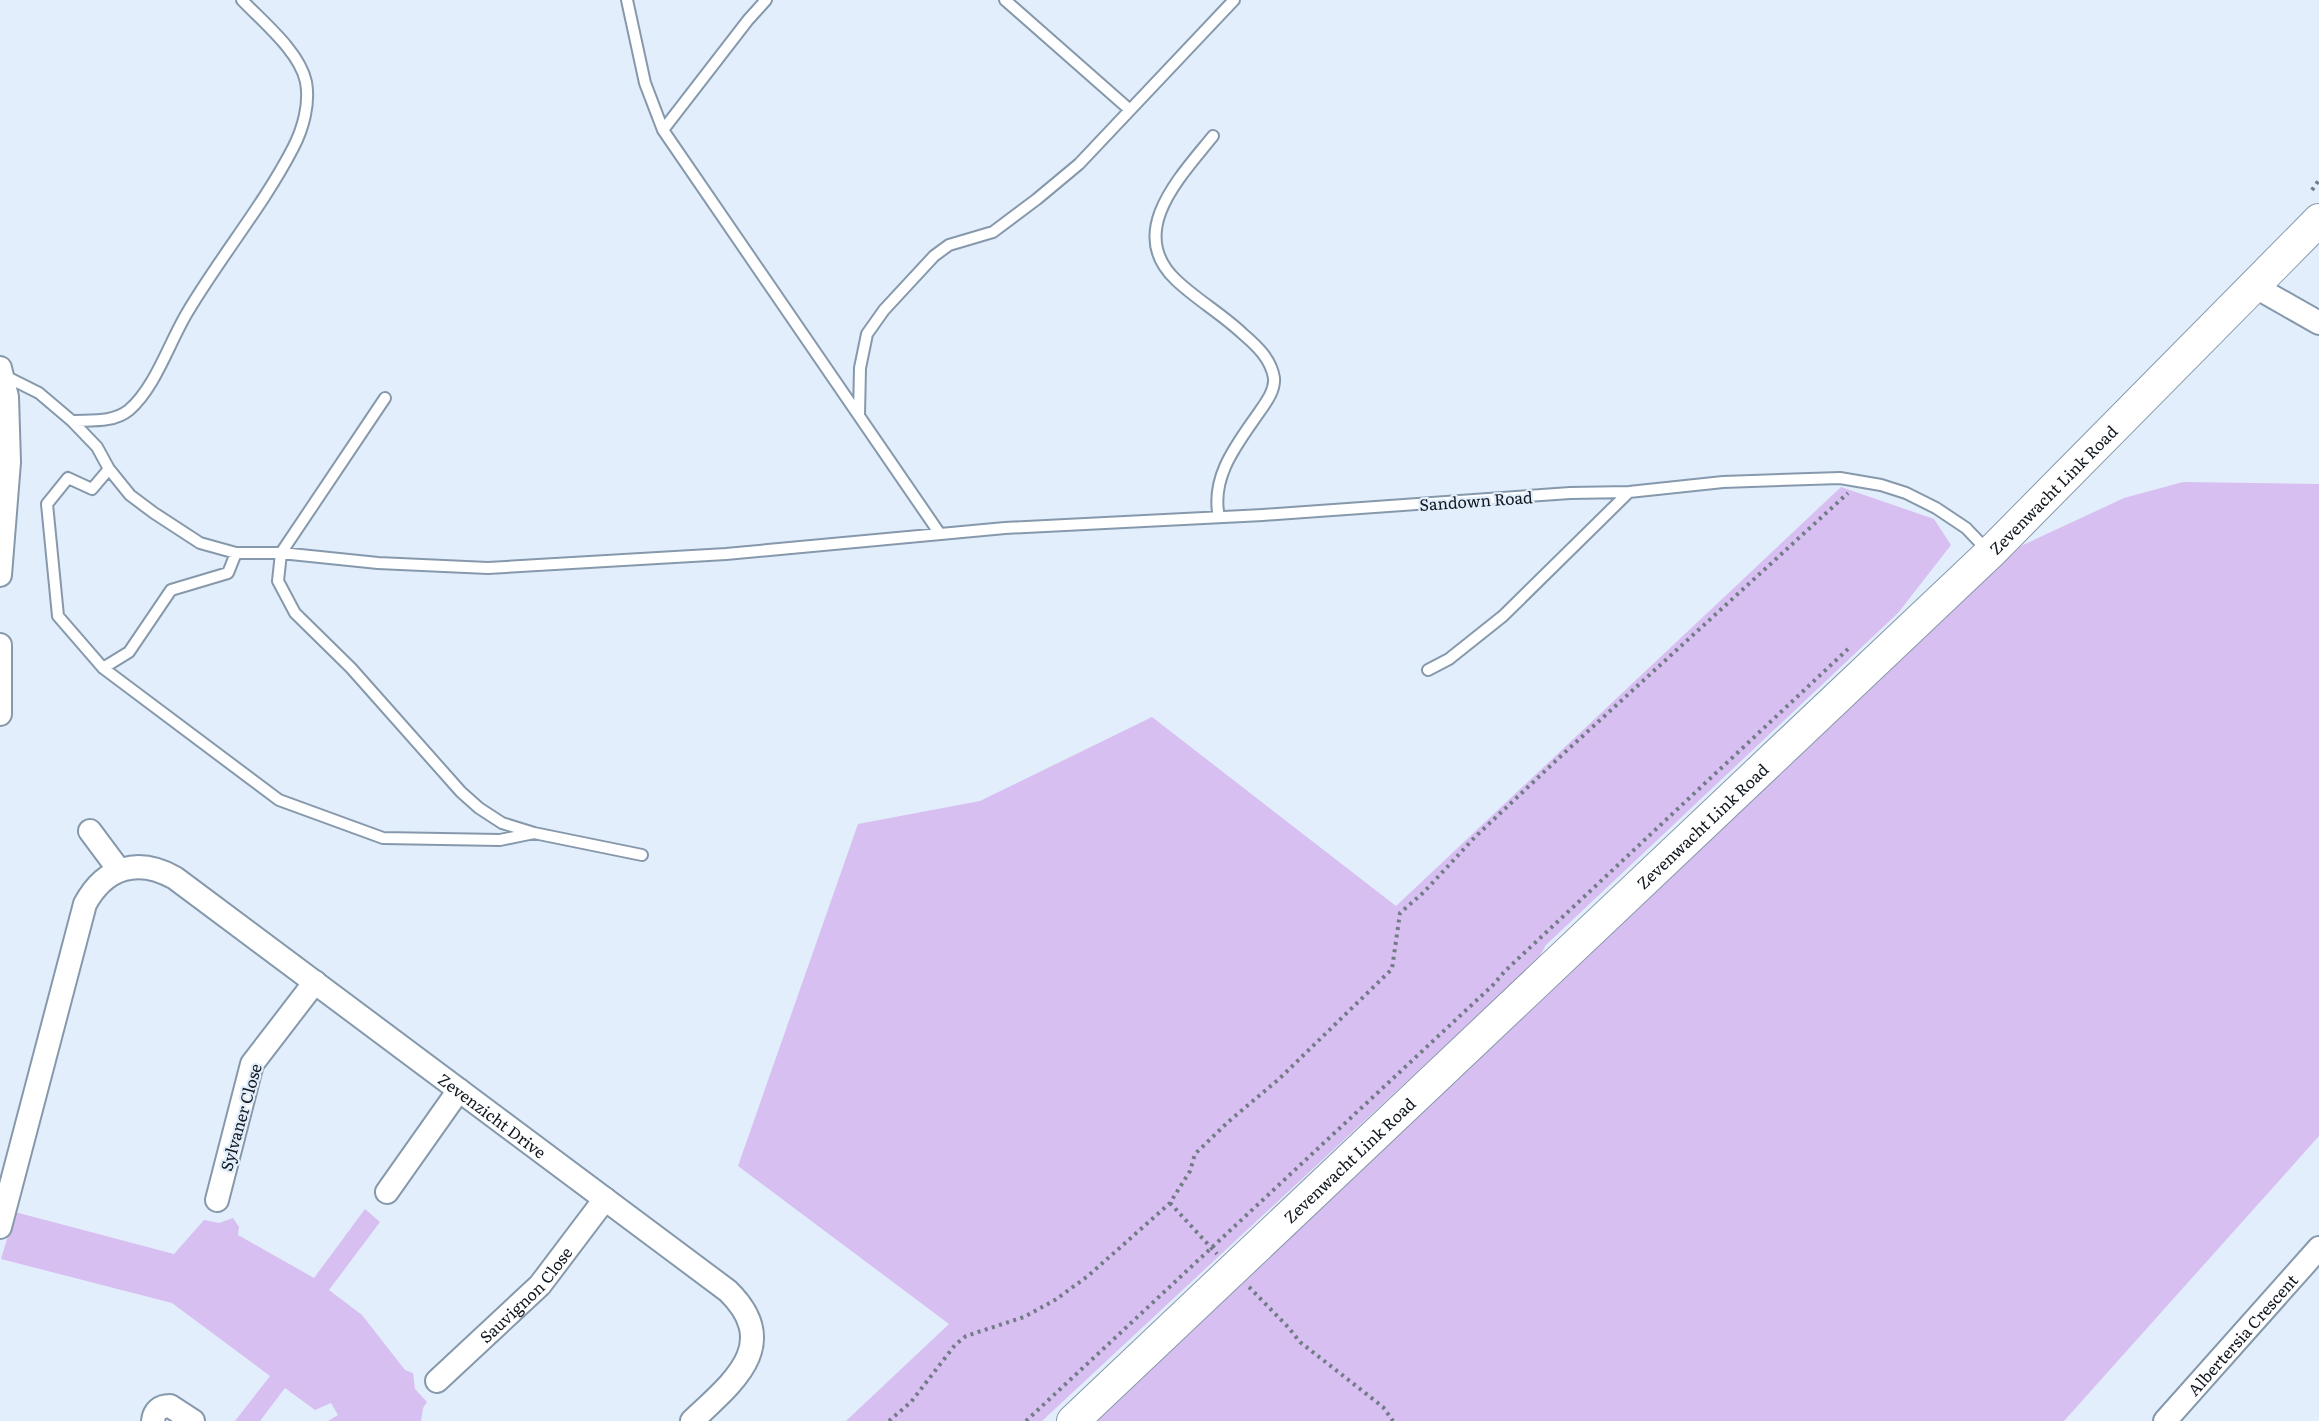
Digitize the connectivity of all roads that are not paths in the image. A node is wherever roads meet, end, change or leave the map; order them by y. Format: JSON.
{"nodes":[{"id":1,"x":242,"y":0,"type":"edge"},
{"id":2,"x":627,"y":0,"type":"edge"},
{"id":3,"x":766,"y":0,"type":"edge"},
{"id":4,"x":1005,"y":0,"type":"edge"},
{"id":5,"x":1227,"y":2,"type":"edge"},
{"id":6,"x":1130,"y":111,"type":"junction"},
{"id":7,"x":663,"y":130,"type":"junction"},
{"id":8,"x":1213,"y":136,"type":"dead end"},
{"id":9,"x":2319,"y":220,"type":"edge"},
{"id":10,"x":2254,"y":286,"type":"junction"},
{"id":11,"x":2319,"y":323,"type":"edge"},
{"id":12,"x":2,"y":371,"type":"edge"},
{"id":13,"x":385,"y":398,"type":"dead end"},
{"id":14,"x":859,"y":415,"type":"junction"},
{"id":15,"x":72,"y":421,"type":"junction"},
{"id":16,"x":109,"y":469,"type":"junction"},
{"id":17,"x":1629,"y":492,"type":"junction"},
{"id":18,"x":1219,"y":517,"type":"junction"},
{"id":19,"x":940,"y":534,"type":"junction"},
{"id":20,"x":236,"y":553,"type":"junction"},
{"id":21,"x":281,"y":553,"type":"junction"},
{"id":22,"x":1990,"y":553,"type":"junction"},
{"id":23,"x":0,"y":574,"type":"edge"},
{"id":24,"x":0,"y":645,"type":"edge"},
{"id":25,"x":104,"y":668,"type":"junction"},
{"id":26,"x":1428,"y":670,"type":"dead end"},
{"id":27,"x":0,"y":714,"type":"edge"},
{"id":28,"x":90,"y":831,"type":"dead end"},
{"id":29,"x":534,"y":833,"type":"junction"},
{"id":30,"x":642,"y":855,"type":"dead end"},
{"id":31,"x":119,"y":870,"type":"junction"},
{"id":32,"x":315,"y":982,"type":"junction"},
{"id":33,"x":459,"y":1090,"type":"junction"},
{"id":34,"x":387,"y":1192,"type":"dead end"},
{"id":35,"x":605,"y":1199,"type":"junction"},
{"id":36,"x":217,"y":1200,"type":"dead end"},
{"id":37,"x":0,"y":1227,"type":"edge"},
{"id":38,"x":2319,"y":1248,"type":"edge"},
{"id":39,"x":437,"y":1381,"type":"dead end"},
{"id":40,"x":153,"y":1421,"type":"edge"},
{"id":41,"x":193,"y":1421,"type":"edge"},
{"id":42,"x":692,"y":1421,"type":"edge"},
{"id":43,"x":1073,"y":1421,"type":"edge"},
{"id":44,"x":2165,"y":1421,"type":"edge"}],
"edges":[{"from":1,"to":15,"type":"lane"},
{"from":2,"to":7,"type":"lane"},
{"from":3,"to":7,"type":"lane"},
{"from":4,"to":6,"type":"lane"},
{"from":5,"to":6,"type":"lane"},
{"from":6,"to":14,"type":"lane"},
{"from":7,"to":14,"type":"lane"},
{"from":8,"to":18,"type":"lane"},
{"from":9,"to":10,"type":"street","name":"Zevenwacht Link Road"},
{"from":10,"to":11,"type":"street"},
{"from":10,"to":22,"type":"street","name":"Zevenwacht Link Road"},
{"from":12,"to":15,"type":"lane","name":"Sandown Road"},
{"from":12,"to":23,"type":"street"},
{"from":13,"to":21,"type":"lane"},
{"from":14,"to":19,"type":"lane"},
{"from":15,"to":16,"type":"lane","name":"Sandown Road"},
{"from":16,"to":20,"type":"lane","name":"Sandown Road"},
{"from":16,"to":25,"type":"lane"},
{"from":17,"to":18,"type":"lane","name":"Sandown Road"},
{"from":17,"to":22,"type":"lane","name":"Sandown Road"},
{"from":17,"to":26,"type":"lane"},
{"from":18,"to":19,"type":"lane","name":"Sandown Road"},
{"from":19,"to":21,"type":"lane","name":"Sandown Road"},
{"from":20,"to":21,"type":"lane","name":"Sandown Road"},
{"from":20,"to":25,"type":"lane"},
{"from":21,"to":29,"type":"lane"},
{"from":22,"to":43,"type":"street","name":"Zevenwacht Link Road"},
{"from":24,"to":27,"type":"street"},
{"from":25,"to":29,"type":"lane"},
{"from":28,"to":31,"type":"street"},
{"from":29,"to":30,"type":"lane"},
{"from":31,"to":32,"type":"street","name":"Zevenzicht Drive"},
{"from":31,"to":37,"type":"street"},
{"from":32,"to":33,"type":"street","name":"Zevenzicht Drive"},
{"from":32,"to":36,"type":"street","name":"Sylvaner Close"},
{"from":33,"to":34,"type":"street"},
{"from":33,"to":35,"type":"street","name":"Zevenzicht Drive"},
{"from":35,"to":39,"type":"street","name":"Sauvignon Close"},
{"from":35,"to":42,"type":"street","name":"Zevenzicht Drive"},
{"from":38,"to":44,"type":"street","name":"Albertersia Crescent"},
{"from":40,"to":41,"type":"street"}]}
